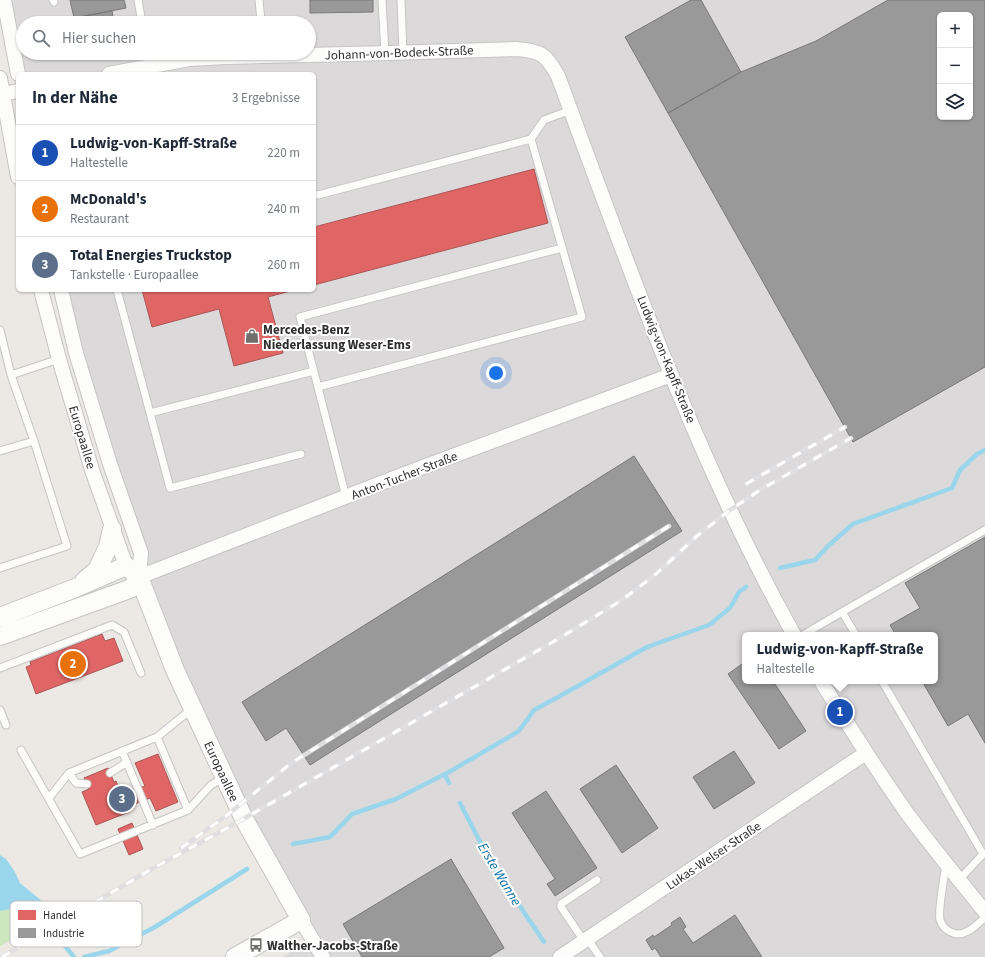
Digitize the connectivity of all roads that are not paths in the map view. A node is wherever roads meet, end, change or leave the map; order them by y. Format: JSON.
{"nodes":[{"id":1,"x":4,"y":0,"type":"edge"},
{"id":2,"x":138,"y":0,"type":"edge"},
{"id":3,"x":259,"y":0,"type":"edge"},
{"id":4,"x":382,"y":0,"type":"edge"},
{"id":5,"x":401,"y":0,"type":"edge"},
{"id":6,"x":407,"y":0,"type":"edge"},
{"id":7,"x":141,"y":16,"type":"edge"},
{"id":8,"x":261,"y":16,"type":"edge"},
{"id":9,"x":385,"y":53,"type":"junction"},
{"id":10,"x":403,"y":53,"type":"junction"},
{"id":11,"x":316,"y":55,"type":"edge"},
{"id":12,"x":149,"y":60,"type":"edge"},
{"id":13,"x":18,"y":72,"type":"edge"},
{"id":14,"x":115,"y":72,"type":"edge"},
{"id":15,"x":558,"y":76,"type":"joint"},
{"id":16,"x":0,"y":78,"type":"edge"},
{"id":17,"x":16,"y":90,"type":"edge"},
{"id":18,"x":2,"y":94,"type":"edge"},
{"id":19,"x":571,"y":110,"type":"junction"},
{"id":20,"x":531,"y":139,"type":"junction"},
{"id":21,"x":16,"y":167,"type":"edge"},
{"id":22,"x":316,"y":194,"type":"edge"},
{"id":23,"x":562,"y":248,"type":"junction"},
{"id":24,"x":42,"y":292,"type":"edge"},
{"id":25,"x":61,"y":292,"type":"edge"},
{"id":26,"x":118,"y":292,"type":"edge"},
{"id":27,"x":0,"y":330,"type":"edge"},
{"id":28,"x":59,"y":359,"type":"junction"},
{"id":29,"x":314,"y":371,"type":"junction"},
{"id":30,"x":12,"y":375,"type":"junction"},
{"id":31,"x":671,"y":375,"type":"junction"},
{"id":32,"x":318,"y":387,"type":"junction"},
{"id":33,"x":150,"y":413,"type":"junction"},
{"id":34,"x":34,"y":441,"type":"junction"},
{"id":35,"x":0,"y":451,"type":"edge"},
{"id":36,"x":301,"y":454,"type":"dead end"},
{"id":37,"x":346,"y":496,"type":"junction"},
{"id":38,"x":112,"y":529,"type":"junction"},
{"id":39,"x":985,"y":530,"type":"edge"},
{"id":40,"x":0,"y":568,"type":"edge"},
{"id":41,"x":133,"y":572,"type":"junction"},
{"id":42,"x":78,"y":587,"type":"junction"},
{"id":43,"x":842,"y":612,"type":"junction"},
{"id":44,"x":0,"y":617,"type":"edge"},
{"id":45,"x":792,"y":632,"type":"edge"},
{"id":46,"x":808,"y":632,"type":"edge"},
{"id":47,"x":854,"y":632,"type":"edge"},
{"id":48,"x":0,"y":636,"type":"edge"},
{"id":49,"x":0,"y":668,"type":"edge"},
{"id":50,"x":141,"y":673,"type":"dead end"},
{"id":51,"x":823,"y":684,"type":"edge"},
{"id":52,"x":884,"y":684,"type":"edge"},
{"id":53,"x":193,"y":708,"type":"junction"},
{"id":54,"x":0,"y":710,"type":"edge"},
{"id":55,"x":6,"y":725,"type":"dead end"},
{"id":56,"x":157,"y":737,"type":"junction"},
{"id":57,"x":21,"y":750,"type":"dead end"},
{"id":58,"x":122,"y":751,"type":"junction"},
{"id":59,"x":866,"y":753,"type":"junction"},
{"id":60,"x":127,"y":762,"type":"junction"},
{"id":61,"x":69,"y":773,"type":"junction"},
{"id":62,"x":110,"y":773,"type":"dead end"},
{"id":63,"x":225,"y":777,"type":"junction"},
{"id":64,"x":87,"y":784,"type":"dead end"},
{"id":65,"x":49,"y":798,"type":"junction"},
{"id":66,"x":188,"y":810,"type":"junction"},
{"id":67,"x":153,"y":824,"type":"junction"},
{"id":68,"x":984,"y":854,"type":"edge"},
{"id":69,"x":946,"y":864,"type":"junction"},
{"id":70,"x":597,"y":880,"type":"dead end"},
{"id":71,"x":959,"y":880,"type":"junction"},
{"id":72,"x":985,"y":912,"type":"edge"},
{"id":73,"x":985,"y":918,"type":"edge"},
{"id":74,"x":301,"y":920,"type":"junction"},
{"id":75,"x":586,"y":940,"type":"junction"},
{"id":76,"x":235,"y":957,"type":"edge"},
{"id":77,"x":323,"y":957,"type":"edge"},
{"id":78,"x":560,"y":957,"type":"edge"},
{"id":79,"x":600,"y":957,"type":"edge"}],
"edges":[{"from":1,"to":13,"type":"street"},
{"from":2,"to":7,"type":"lane"},
{"from":3,"to":8,"type":"lane"},
{"from":4,"to":9,"type":"lane"},
{"from":5,"to":6,"type":"lane"},
{"from":5,"to":10,"type":"lane"},
{"from":9,"to":10,"type":"street","name":"Johann-von-Bodeck-Straße"},
{"from":9,"to":11,"type":"street","name":"Johann-von-Bodeck-Straße"},
{"from":10,"to":15,"type":"street","name":"Johann-von-Bodeck-Straße"},
{"from":12,"to":14,"type":"street","name":"Johann-von-Bodeck-Straße"},
{"from":15,"to":19,"type":"street","name":"Ludwig-von-Kapff-Straße"},
{"from":16,"to":18,"type":"street"},
{"from":17,"to":18,"type":"street"},
{"from":18,"to":21,"type":"street"},
{"from":19,"to":20,"type":"lane"},
{"from":19,"to":31,"type":"street","name":"Ludwig-von-Kapff-Straße"},
{"from":20,"to":22,"type":"lane"},
{"from":20,"to":23,"type":"lane"},
{"from":23,"to":29,"type":"lane"},
{"from":23,"to":32,"type":"lane"},
{"from":24,"to":28,"type":"street","name":"Europaallee"},
{"from":25,"to":41,"type":"street","name":"Europaallee"},
{"from":26,"to":33,"type":"lane"},
{"from":27,"to":30,"type":"lane"},
{"from":28,"to":30,"type":"lane"},
{"from":28,"to":38,"type":"street","name":"Europaallee"},
{"from":29,"to":32,"type":"lane"},
{"from":29,"to":33,"type":"lane"},
{"from":30,"to":34,"type":"lane"},
{"from":31,"to":37,"type":"street","name":"Anton-Tucher-Straße"},
{"from":31,"to":45,"type":"street","name":"Ludwig-von-Kapff-Straße"},
{"from":32,"to":37,"type":"lane"},
{"from":33,"to":36,"type":"lane"},
{"from":34,"to":35,"type":"lane"},
{"from":34,"to":40,"type":"lane"},
{"from":37,"to":41,"type":"street","name":"Anton-Tucher-Straße"},
{"from":38,"to":41,"type":"street","name":"Europaallee"},
{"from":38,"to":42,"type":"street"},
{"from":39,"to":43,"type":"lane"},
{"from":41,"to":42,"type":"street"},
{"from":41,"to":48,"type":"street"},
{"from":41,"to":53,"type":"street","name":"Europaallee"},
{"from":42,"to":44,"type":"street"},
{"from":43,"to":46,"type":"lane"},
{"from":43,"to":47,"type":"lane"},
{"from":49,"to":50,"type":"lane"},
{"from":51,"to":59,"type":"street"},
{"from":52,"to":68,"type":"lane"},
{"from":53,"to":56,"type":"lane"},
{"from":53,"to":63,"type":"street","name":"Europaallee"},
{"from":54,"to":55,"type":"lane"},
{"from":56,"to":58,"type":"lane"},
{"from":56,"to":66,"type":"lane"},
{"from":57,"to":65,"type":"lane"},
{"from":58,"to":60,"type":"lane"},
{"from":58,"to":61,"type":"lane"},
{"from":59,"to":69,"type":"street"},
{"from":59,"to":75,"type":"street","name":"Lukas-Welser-Straße"},
{"from":60,"to":62,"type":"lane"},
{"from":60,"to":67,"type":"lane"},
{"from":61,"to":64,"type":"lane"},
{"from":61,"to":65,"type":"lane"},
{"from":63,"to":66,"type":"lane"},
{"from":63,"to":74,"type":"street","name":"Europaallee"},
{"from":65,"to":67,"type":"lane"},
{"from":66,"to":67,"type":"lane"},
{"from":68,"to":71,"type":"lane"},
{"from":69,"to":71,"type":"street"},
{"from":69,"to":73,"type":"lane"},
{"from":70,"to":75,"type":"lane"},
{"from":71,"to":72,"type":"street"},
{"from":74,"to":76,"type":"street"},
{"from":74,"to":77,"type":"street","name":"Europaallee"},
{"from":75,"to":78,"type":"street","name":"Lukas-Welser-Straße"},
{"from":75,"to":79,"type":"lane"}]}
